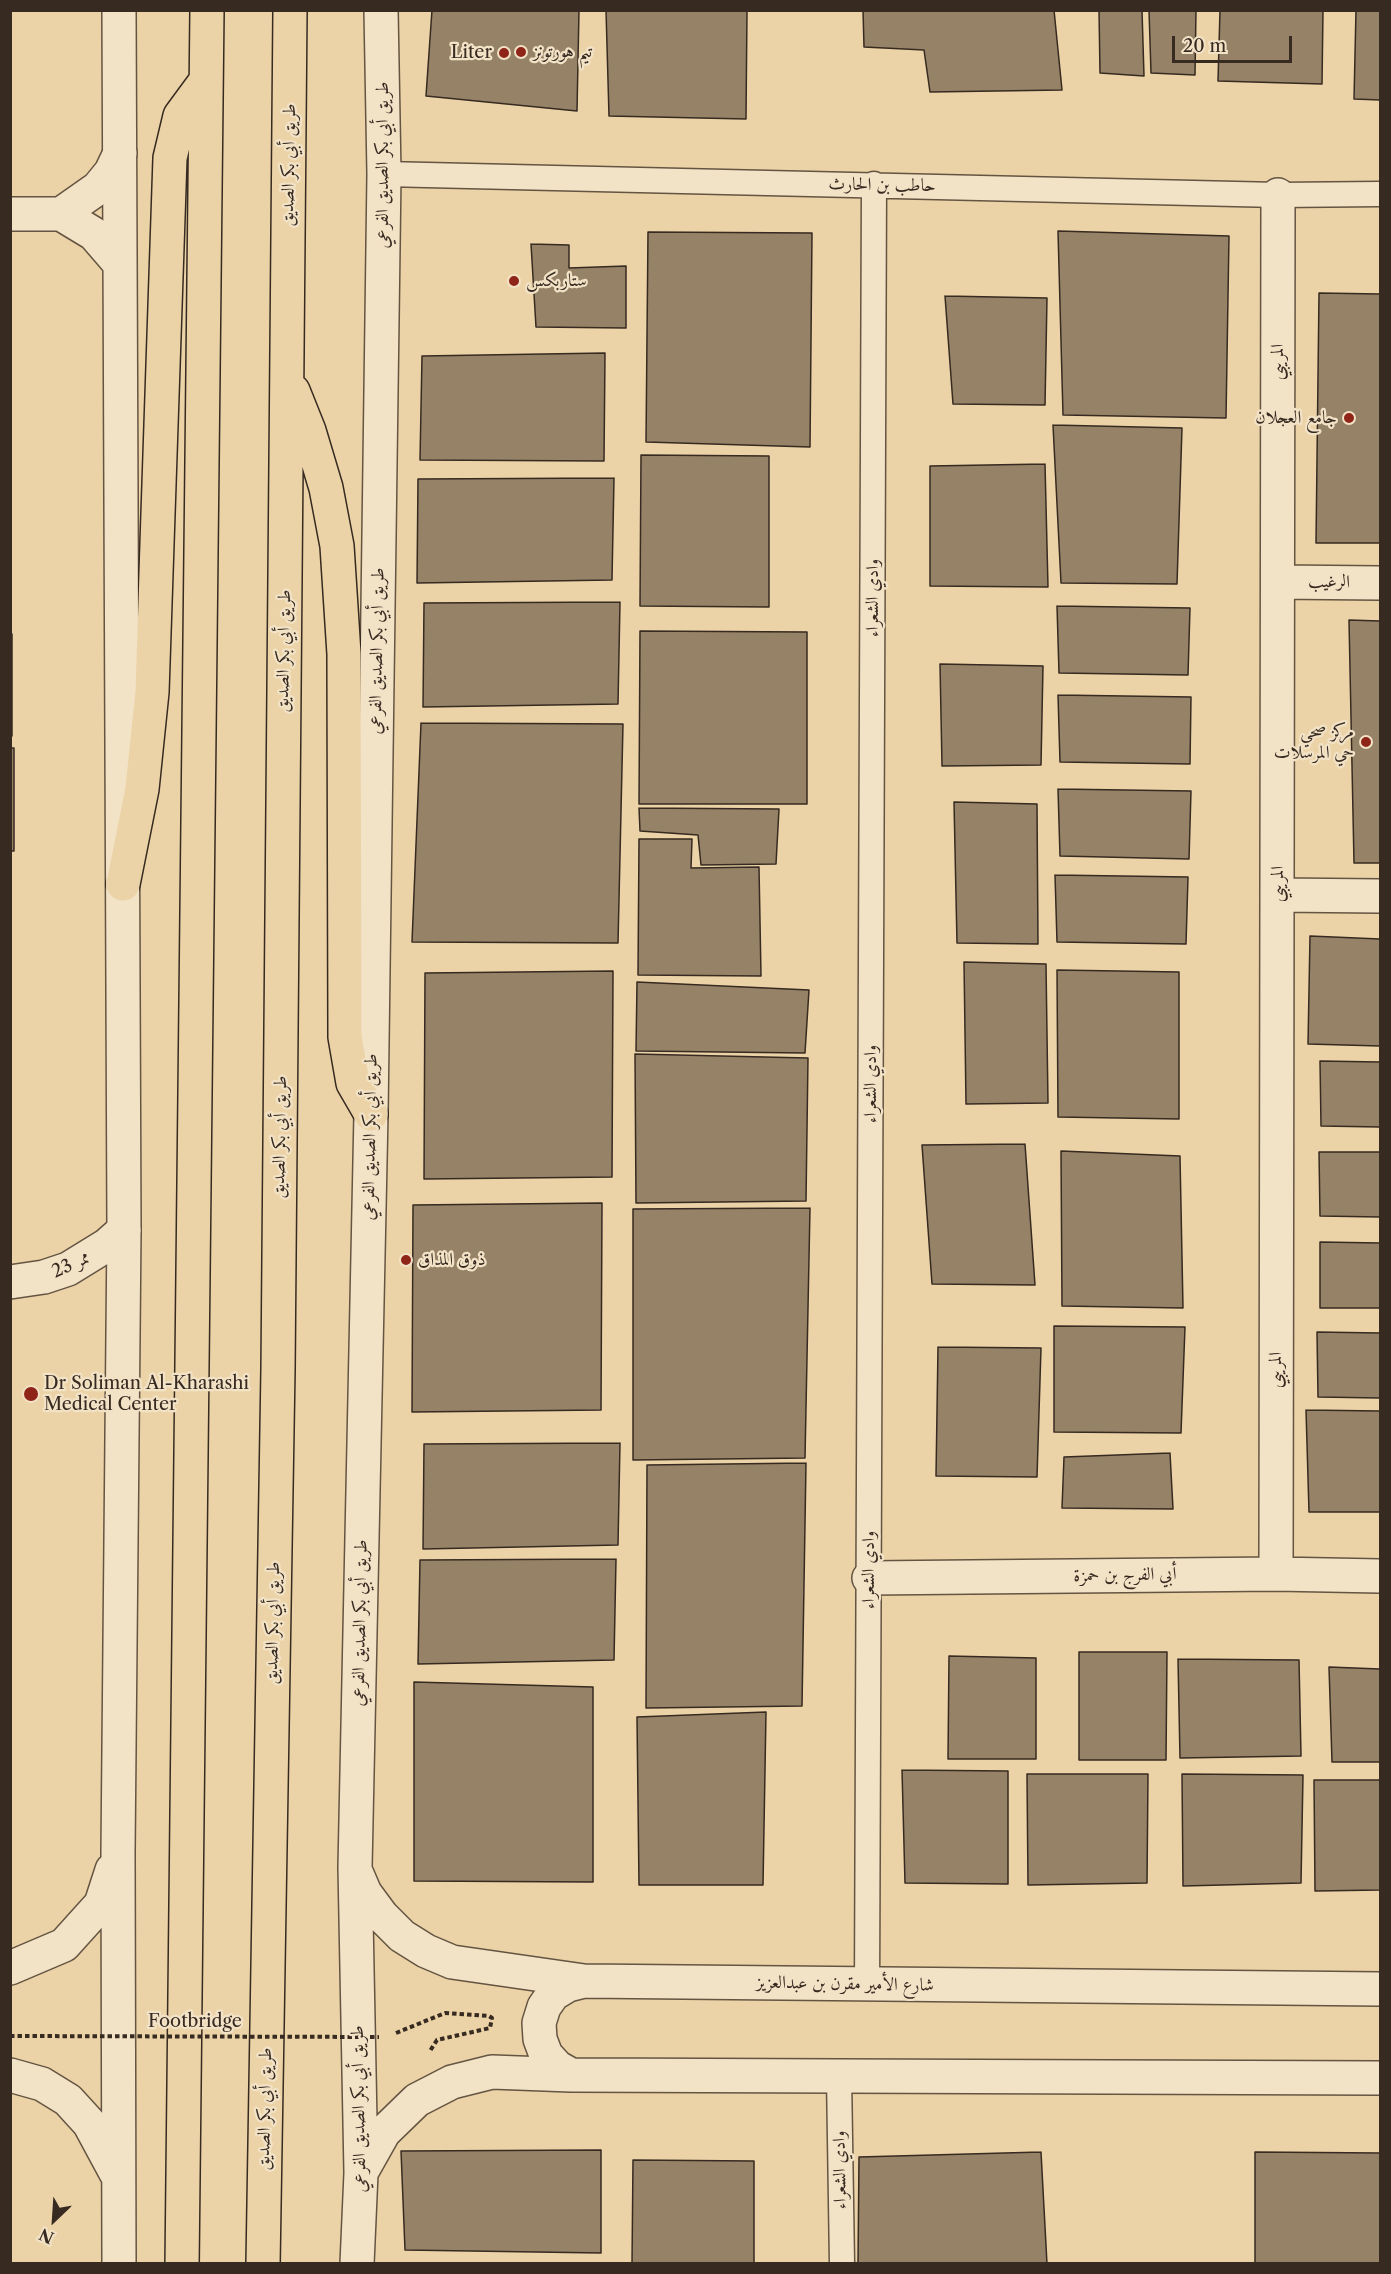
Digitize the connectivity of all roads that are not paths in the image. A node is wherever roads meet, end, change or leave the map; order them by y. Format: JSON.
{"nodes":[{"id":1,"x":119,"y":10,"type":"edge"},
{"id":2,"x":207,"y":10,"type":"edge"},
{"id":3,"x":290,"y":10,"type":"edge"},
{"id":4,"x":381,"y":10,"type":"edge"},
{"id":5,"x":205,"y":82,"type":"junction"},
{"id":6,"x":120,"y":153,"type":"junction"},
{"id":7,"x":384,"y":174,"type":"junction"},
{"id":8,"x":874,"y":184,"type":"junction"},
{"id":9,"x":1380,"y":194,"type":"edge"},
{"id":10,"x":1278,"y":195,"type":"junction"},
{"id":11,"x":10,"y":214,"type":"edge"},
{"id":12,"x":60,"y":214,"type":"junction"},
{"id":13,"x":120,"y":263,"type":"junction"},
{"id":14,"x":286,"y":376,"type":"junction"},
{"id":15,"x":1278,"y":582,"type":"junction"},
{"id":16,"x":1380,"y":583,"type":"edge"},
{"id":17,"x":123,"y":884,"type":"junction"},
{"id":18,"x":1278,"y":895,"type":"junction"},
{"id":19,"x":1380,"y":896,"type":"edge"},
{"id":20,"x":371,"y":1114,"type":"junction"},
{"id":21,"x":124,"y":1230,"type":"junction"},
{"id":22,"x":10,"y":1282,"type":"edge"},
{"id":23,"x":1276,"y":1574,"type":"junction"},
{"id":24,"x":1380,"y":1576,"type":"edge"},
{"id":25,"x":869,"y":1578,"type":"junction"},
{"id":26,"x":118,"y":1851,"type":"junction"},
{"id":27,"x":355,"y":1867,"type":"junction"},
{"id":28,"x":10,"y":1968,"type":"edge"},
{"id":29,"x":584,"y":1981,"type":"junction"},
{"id":30,"x":867,"y":1984,"type":"junction"},
{"id":31,"x":1380,"y":1989,"type":"edge"},
{"id":32,"x":10,"y":2075,"type":"edge"},
{"id":33,"x":571,"y":2075,"type":"junction"},
{"id":34,"x":838,"y":2076,"type":"junction"},
{"id":35,"x":1380,"y":2078,"type":"edge"},
{"id":36,"x":361,"y":2173,"type":"junction"},
{"id":37,"x":118,"y":2178,"type":"junction"},
{"id":38,"x":119,"y":2264,"type":"edge"},
{"id":39,"x":182,"y":2264,"type":"edge"},
{"id":40,"x":262,"y":2264,"type":"edge"},
{"id":41,"x":357,"y":2264,"type":"edge"},
{"id":42,"x":842,"y":2264,"type":"edge"}],
"edges":[{"from":1,"to":6,"type":"street"},
{"from":2,"to":5,"type":"main road"},
{"from":3,"to":14,"type":"main road","name":"طريق أبي بكر الصديق"},
{"from":4,"to":7,"type":"street","name":"طريق أبي بكر الصديق الفرعي"},
{"from":5,"to":17,"type":"main road"},
{"from":5,"to":39,"type":"main road"},
{"from":6,"to":12,"type":"street"},
{"from":6,"to":13,"type":"street"},
{"from":7,"to":8,"type":"lane","name":"حاطب بن الحارث"},
{"from":7,"to":20,"type":"street","name":"طريق أبي بكر الصديق الفرعي"},
{"from":8,"to":10,"type":"lane","name":"حاطب بن الحارث"},
{"from":8,"to":25,"type":"lane","name":"وادي الشعراء"},
{"from":9,"to":10,"type":"lane","name":"حاطب بن الحارث"},
{"from":10,"to":15,"type":"street","name":"المريبي"},
{"from":11,"to":12,"type":"street"},
{"from":12,"to":13,"type":"street"},
{"from":13,"to":17,"type":"street"},
{"from":14,"to":20,"type":"main road"},
{"from":14,"to":40,"type":"main road","name":"طريق أبي بكر الصديق"},
{"from":15,"to":16,"type":"street","name":"الرغيب"},
{"from":15,"to":18,"type":"street","name":"المريبي"},
{"from":17,"to":21,"type":"street"},
{"from":18,"to":19,"type":"street"},
{"from":18,"to":23,"type":"street","name":"المريبي"},
{"from":20,"to":27,"type":"street","name":"طريق أبي بكر الصديق الفرعي"},
{"from":21,"to":22,"type":"street","name":"ممر 23"},
{"from":21,"to":26,"type":"street"},
{"from":23,"to":24,"type":"street","name":"أبي الفرج بن حمزة"},
{"from":23,"to":25,"type":"street","name":"أبي الفرج بن حمزة"},
{"from":25,"to":30,"type":"lane","name":"وادي الشعراء"},
{"from":26,"to":28,"type":"street"},
{"from":26,"to":37,"type":"street"},
{"from":27,"to":29,"type":"street","name":"شارع الأمير مقرن بن عبدالعزيز"},
{"from":27,"to":36,"type":"street","name":"طريق أبي بكر الصديق الفرعي"},
{"from":29,"to":30,"type":"street","name":"شارع الأمير مقرن بن عبدالعزيز"},
{"from":29,"to":33,"type":"street"},
{"from":30,"to":31,"type":"street","name":"شارع الأمير مقرن بن عبدالعزيز"},
{"from":32,"to":37,"type":"street"},
{"from":33,"to":34,"type":"street"},
{"from":33,"to":36,"type":"street"},
{"from":34,"to":35,"type":"street"},
{"from":34,"to":42,"type":"lane","name":"وادي الشعراء"},
{"from":36,"to":41,"type":"street","name":"طريق أبي بكر الصديق الفرعي"},
{"from":37,"to":38,"type":"street"}]}
